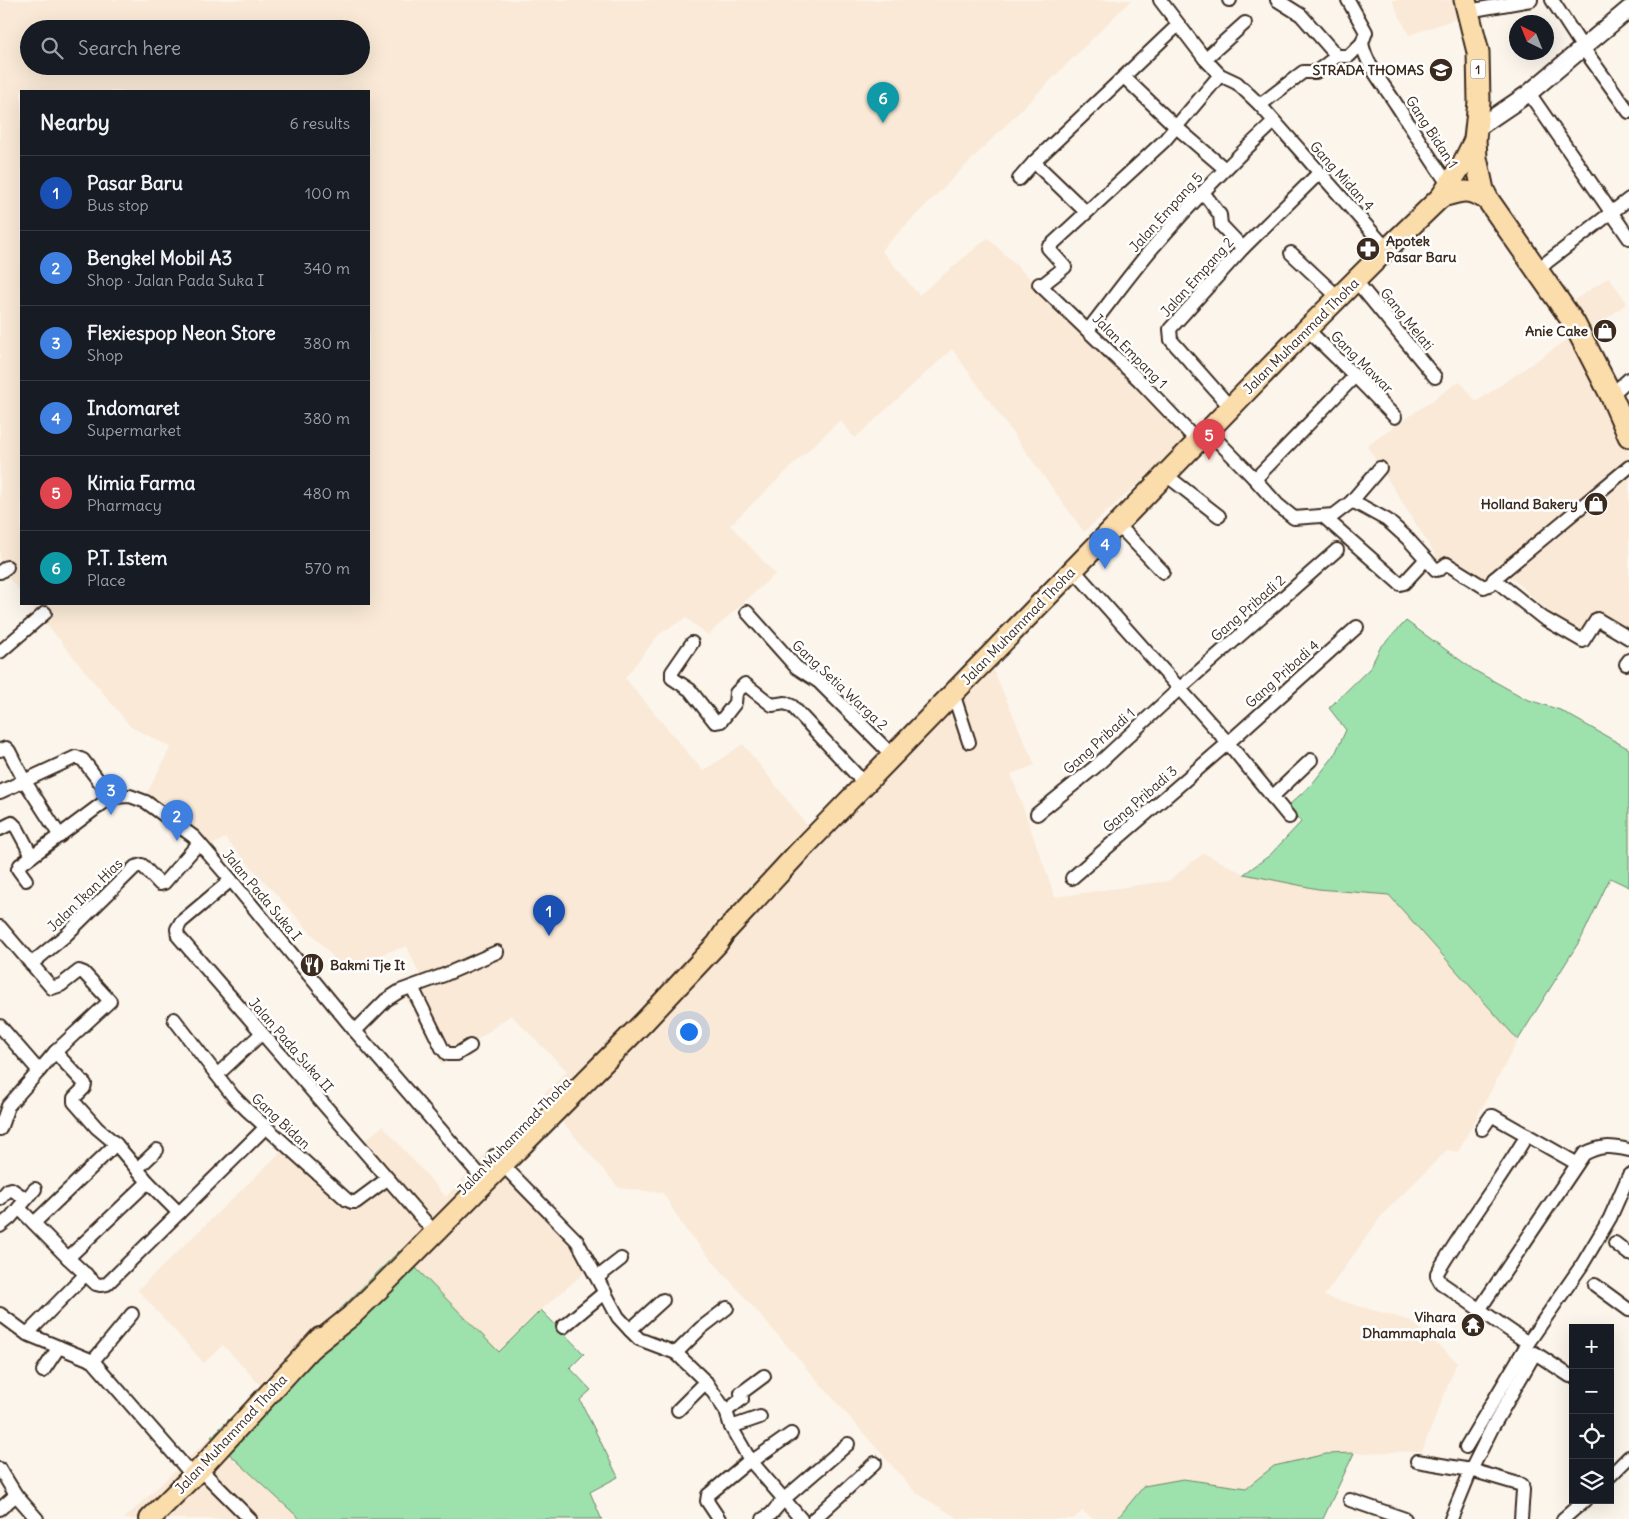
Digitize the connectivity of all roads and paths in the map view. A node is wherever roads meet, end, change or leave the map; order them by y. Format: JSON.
{"nodes":[{"id":1,"x":1160,"y":0,"type":"edge"},
{"id":2,"x":1277,"y":0,"type":"edge"},
{"id":3,"x":1348,"y":0,"type":"edge"},
{"id":4,"x":1531,"y":0,"type":"edge"},
{"id":5,"x":1552,"y":0,"type":"edge"},
{"id":6,"x":1466,"y":6,"type":"edge"},
{"id":7,"x":1629,"y":9,"type":"edge"},
{"id":8,"x":1245,"y":23,"type":"dead end"},
{"id":9,"x":1178,"y":26,"type":"junction"},
{"id":10,"x":1362,"y":43,"type":"junction"},
{"id":11,"x":1583,"y":48,"type":"junction"},
{"id":12,"x":1337,"y":56,"type":"junction"},
{"id":13,"x":1205,"y":59,"type":"junction"},
{"id":14,"x":1220,"y":75,"type":"junction"},
{"id":15,"x":1124,"y":77,"type":"junction"},
{"id":16,"x":1529,"y":93,"type":"junction"},
{"id":17,"x":1260,"y":105,"type":"junction"},
{"id":18,"x":1629,"y":112,"type":"edge"},
{"id":19,"x":1274,"y":122,"type":"junction"},
{"id":20,"x":1175,"y":126,"type":"junction"},
{"id":21,"x":1475,"y":134,"type":"junction"},
{"id":22,"x":1034,"y":162,"type":"junction"},
{"id":23,"x":1225,"y":169,"type":"junction"},
{"id":24,"x":1319,"y":173,"type":"junction"},
{"id":25,"x":1019,"y":179,"type":"dead end"},
{"id":26,"x":1445,"y":191,"type":"junction"},
{"id":27,"x":1203,"y":192,"type":"junction"},
{"id":28,"x":1629,"y":199,"type":"edge"},
{"id":29,"x":1488,"y":200,"type":"junction"},
{"id":30,"x":1086,"y":212,"type":"junction"},
{"id":31,"x":1611,"y":212,"type":"junction"},
{"id":32,"x":1629,"y":238,"type":"edge"},
{"id":33,"x":1243,"y":248,"type":"junction"},
{"id":34,"x":1387,"y":249,"type":"junction"},
{"id":35,"x":1291,"y":253,"type":"dead end"},
{"id":36,"x":1538,"y":269,"type":"junction"},
{"id":37,"x":1356,"y":281,"type":"junction"},
{"id":38,"x":1339,"y":298,"type":"junction"},
{"id":39,"x":1307,"y":329,"type":"junction"},
{"id":40,"x":1088,"y":330,"type":"junction"},
{"id":41,"x":1356,"y":376,"type":"junction"},
{"id":42,"x":1435,"y":377,"type":"dead end"},
{"id":43,"x":1629,"y":380,"type":"edge"},
{"id":44,"x":1611,"y":395,"type":"junction"},
{"id":45,"x":1230,"y":408,"type":"junction"},
{"id":46,"x":1395,"y":417,"type":"dead end"},
{"id":47,"x":1629,"y":436,"type":"edge"},
{"id":48,"x":1203,"y":437,"type":"junction"},
{"id":49,"x":1629,"y":467,"type":"edge"},
{"id":50,"x":1380,"y":468,"type":"dead end"},
{"id":51,"x":1166,"y":475,"type":"junction"},
{"id":52,"x":1253,"y":477,"type":"junction"},
{"id":53,"x":1352,"y":502,"type":"junction"},
{"id":54,"x":1219,"y":516,"type":"dead end"},
{"id":55,"x":1323,"y":516,"type":"junction"},
{"id":56,"x":1111,"y":531,"type":"junction"},
{"id":57,"x":1337,"y":550,"type":"dead end"},
{"id":58,"x":1426,"y":559,"type":"junction"},
{"id":59,"x":1073,"y":569,"type":"junction"},
{"id":60,"x":1163,"y":572,"type":"dead end"},
{"id":61,"x":1494,"y":579,"type":"junction"},
{"id":62,"x":747,"y":612,"type":"dead end"},
{"id":63,"x":45,"y":613,"type":"dead end"},
{"id":64,"x":1357,"y":627,"type":"dead end"},
{"id":65,"x":1629,"y":638,"type":"edge"},
{"id":66,"x":692,"y":643,"type":"dead end"},
{"id":67,"x":0,"y":652,"type":"edge"},
{"id":68,"x":1179,"y":689,"type":"junction"},
{"id":69,"x":953,"y":693,"type":"junction"},
{"id":70,"x":970,"y":742,"type":"dead end"},
{"id":71,"x":1228,"y":743,"type":"junction"},
{"id":72,"x":1,"y":750,"type":"edge"},
{"id":73,"x":893,"y":756,"type":"junction"},
{"id":74,"x":1312,"y":760,"type":"dead end"},
{"id":75,"x":24,"y":780,"type":"junction"},
{"id":76,"x":866,"y":785,"type":"junction"},
{"id":77,"x":0,"y":792,"type":"edge"},
{"id":78,"x":111,"y":797,"type":"junction"},
{"id":79,"x":1272,"y":797,"type":"junction"},
{"id":80,"x":1037,"y":814,"type":"dead end"},
{"id":81,"x":1289,"y":817,"type":"dead end"},
{"id":82,"x":0,"y":829,"type":"edge"},
{"id":83,"x":60,"y":836,"type":"junction"},
{"id":84,"x":199,"y":843,"type":"junction"},
{"id":85,"x":32,"y":856,"type":"junction"},
{"id":86,"x":1072,"y":878,"type":"dead end"},
{"id":87,"x":26,"y":880,"type":"dead end"},
{"id":88,"x":231,"y":880,"type":"junction"},
{"id":89,"x":0,"y":927,"type":"edge"},
{"id":90,"x":497,"y":952,"type":"dead end"},
{"id":91,"x":31,"y":964,"type":"junction"},
{"id":92,"x":412,"y":987,"type":"junction"},
{"id":93,"x":174,"y":1019,"type":"dead end"},
{"id":94,"x":0,"y":1026,"type":"edge"},
{"id":95,"x":355,"y":1031,"type":"junction"},
{"id":96,"x":261,"y":1034,"type":"junction"},
{"id":97,"x":470,"y":1046,"type":"dead end"},
{"id":98,"x":55,"y":1052,"type":"junction"},
{"id":99,"x":39,"y":1071,"type":"junction"},
{"id":100,"x":217,"y":1075,"type":"junction"},
{"id":101,"x":265,"y":1128,"type":"junction"},
{"id":102,"x":0,"y":1129,"type":"edge"},
{"id":103,"x":1482,"y":1129,"type":"dead end"},
{"id":104,"x":1527,"y":1135,"type":"junction"},
{"id":105,"x":116,"y":1144,"type":"junction"},
{"id":106,"x":157,"y":1150,"type":"dead end"},
{"id":107,"x":1629,"y":1150,"type":"edge"},
{"id":108,"x":499,"y":1160,"type":"junction"},
{"id":109,"x":1576,"y":1163,"type":"junction"},
{"id":110,"x":137,"y":1169,"type":"junction"},
{"id":111,"x":478,"y":1173,"type":"junction"},
{"id":112,"x":1629,"y":1175,"type":"edge"},
{"id":113,"x":387,"y":1179,"type":"junction"},
{"id":114,"x":148,"y":1182,"type":"junction"},
{"id":115,"x":35,"y":1189,"type":"dead end"},
{"id":116,"x":0,"y":1199,"type":"edge"},
{"id":117,"x":23,"y":1204,"type":"junction"},
{"id":118,"x":179,"y":1213,"type":"junction"},
{"id":119,"x":34,"y":1223,"type":"junction"},
{"id":120,"x":0,"y":1225,"type":"edge"},
{"id":121,"x":430,"y":1230,"type":"junction"},
{"id":122,"x":1615,"y":1243,"type":"dead end"},
{"id":123,"x":1629,"y":1254,"type":"edge"},
{"id":124,"x":68,"y":1258,"type":"junction"},
{"id":125,"x":621,"y":1259,"type":"dead end"},
{"id":126,"x":86,"y":1274,"type":"junction"},
{"id":127,"x":598,"y":1277,"type":"junction"},
{"id":128,"x":1595,"y":1285,"type":"dead end"},
{"id":129,"x":605,"y":1292,"type":"junction"},
{"id":130,"x":663,"y":1300,"type":"dead end"},
{"id":131,"x":727,"y":1308,"type":"dead end"},
{"id":132,"x":1479,"y":1310,"type":"junction"},
{"id":133,"x":1629,"y":1310,"type":"edge"},
{"id":134,"x":0,"y":1314,"type":"edge"},
{"id":135,"x":132,"y":1314,"type":"dead end"},
{"id":136,"x":563,"y":1327,"type":"dead end"},
{"id":137,"x":630,"y":1330,"type":"junction"},
{"id":138,"x":27,"y":1334,"type":"junction"},
{"id":139,"x":59,"y":1347,"type":"junction"},
{"id":140,"x":1530,"y":1348,"type":"junction"},
{"id":141,"x":676,"y":1353,"type":"junction"},
{"id":142,"x":93,"y":1361,"type":"junction"},
{"id":143,"x":43,"y":1371,"type":"dead end"},
{"id":144,"x":1569,"y":1375,"type":"edge"},
{"id":145,"x":764,"y":1376,"type":"dead end"},
{"id":146,"x":706,"y":1382,"type":"junction"},
{"id":147,"x":678,"y":1410,"type":"dead end"},
{"id":148,"x":726,"y":1411,"type":"junction"},
{"id":149,"x":760,"y":1417,"type":"dead end"},
{"id":150,"x":1489,"y":1419,"type":"junction"},
{"id":151,"x":732,"y":1427,"type":"junction"},
{"id":152,"x":791,"y":1434,"type":"dead end"},
{"id":153,"x":848,"y":1444,"type":"dead end"},
{"id":154,"x":1466,"y":1448,"type":"dead end"},
{"id":155,"x":1629,"y":1456,"type":"edge"},
{"id":156,"x":750,"y":1461,"type":"junction"},
{"id":157,"x":1417,"y":1461,"type":"dead end"},
{"id":158,"x":875,"y":1464,"type":"dead end"},
{"id":159,"x":0,"y":1470,"type":"edge"},
{"id":160,"x":1471,"y":1470,"type":"junction"},
{"id":161,"x":196,"y":1472,"type":"junction"},
{"id":162,"x":1614,"y":1472,"type":"edge"},
{"id":163,"x":16,"y":1495,"type":"junction"},
{"id":164,"x":784,"y":1499,"type":"junction"},
{"id":165,"x":1350,"y":1500,"type":"dead end"},
{"id":166,"x":1580,"y":1504,"type":"edge"},
{"id":167,"x":0,"y":1509,"type":"edge"},
{"id":168,"x":242,"y":1517,"type":"edge"},
{"id":169,"x":37,"y":1519,"type":"edge"},
{"id":170,"x":150,"y":1519,"type":"edge"},
{"id":171,"x":719,"y":1519,"type":"edge"},
{"id":172,"x":763,"y":1519,"type":"edge"},
{"id":173,"x":802,"y":1519,"type":"edge"},
{"id":174,"x":814,"y":1519,"type":"edge"},
{"id":175,"x":1405,"y":1519,"type":"edge"},
{"id":176,"x":1451,"y":1519,"type":"edge"},
{"id":177,"x":1521,"y":1519,"type":"edge"},
{"id":178,"x":1563,"y":1519,"type":"edge"}],
"edges":[{"from":1,"to":9,"type":"street","name":"Gang Midan 4"},
{"from":2,"to":12,"type":"street"},
{"from":3,"to":10,"type":"street","name":"Gang Bidan 1"},
{"from":4,"to":6,"type":"street"},
{"from":5,"to":11,"type":"street"},
{"from":6,"to":21,"type":"highway","number":"1"},
{"from":7,"to":11,"type":"street"},
{"from":8,"to":13,"type":"street"},
{"from":9,"to":13,"type":"street","name":"Gang Midan 4"},
{"from":9,"to":15,"type":"street"},
{"from":10,"to":12,"type":"street"},
{"from":10,"to":26,"type":"street","name":"Gang Bidan 1"},
{"from":11,"to":16,"type":"street"},
{"from":11,"to":18,"type":"street"},
{"from":12,"to":17,"type":"street"},
{"from":13,"to":14,"type":"street","name":"Gang Midan 4"},
{"from":14,"to":17,"type":"street","name":"Gang Midan 4"},
{"from":14,"to":20,"type":"street"},
{"from":15,"to":20,"type":"street"},
{"from":15,"to":22,"type":"street"},
{"from":16,"to":21,"type":"street"},
{"from":16,"to":31,"type":"street"},
{"from":17,"to":19,"type":"street","name":"Gang Midan 4"},
{"from":19,"to":23,"type":"street","name":"Jalan Empang 5"},
{"from":19,"to":24,"type":"street","name":"Gang Midan 4"},
{"from":20,"to":23,"type":"street"},
{"from":20,"to":30,"type":"street"},
{"from":21,"to":26,"type":"main road","name":"Jalan Muhammad Thoha"},
{"from":21,"to":29,"type":"highway","number":"1"},
{"from":22,"to":25,"type":"street"},
{"from":22,"to":30,"type":"street"},
{"from":23,"to":27,"type":"street","name":"Jalan Empang 5"},
{"from":24,"to":33,"type":"street","name":"Jalan Empang 2"},
{"from":24,"to":34,"type":"street","name":"Gang Midan 4"},
{"from":26,"to":29,"type":"main road","name":"Jalan Muhammad Thoha"},
{"from":26,"to":34,"type":"main road","name":"Jalan Muhammad Thoha"},
{"from":27,"to":33,"type":"street"},
{"from":27,"to":40,"type":"street","name":"Jalan Empang 5"},
{"from":28,"to":31,"type":"street"},
{"from":29,"to":36,"type":"highway","number":"1"},
{"from":30,"to":40,"type":"street","name":"Jalan Empang 1"},
{"from":31,"to":32,"type":"street"},
{"from":31,"to":36,"type":"street"},
{"from":33,"to":45,"type":"street","name":"Jalan Empang 2"},
{"from":34,"to":37,"type":"main road","name":"Jalan Muhammad Thoha"},
{"from":35,"to":38,"type":"street"},
{"from":36,"to":44,"type":"highway","number":"1"},
{"from":37,"to":38,"type":"main road","name":"Jalan Muhammad Thoha"},
{"from":37,"to":42,"type":"street","name":"Gang Melati"},
{"from":38,"to":39,"type":"main road","name":"Jalan Muhammad Thoha"},
{"from":39,"to":41,"type":"street","name":"Gang Mawar"},
{"from":39,"to":45,"type":"main road","name":"Jalan Muhammad Thoha"},
{"from":40,"to":48,"type":"street","name":"Jalan Empang 1"},
{"from":41,"to":46,"type":"street","name":"Gang Mawar"},
{"from":41,"to":52,"type":"street"},
{"from":43,"to":44,"type":"street"},
{"from":44,"to":47,"type":"highway","number":"1"},
{"from":45,"to":48,"type":"main road","name":"Jalan Muhammad Thoha"},
{"from":48,"to":51,"type":"main road","name":"Jalan Muhammad Thoha"},
{"from":48,"to":52,"type":"street","name":"Jalan Empang 1"},
{"from":49,"to":61,"type":"street"},
{"from":50,"to":53,"type":"street","name":"Jalan Empang 1"},
{"from":51,"to":54,"type":"street"},
{"from":51,"to":56,"type":"main road","name":"Jalan Muhammad Thoha"},
{"from":52,"to":55,"type":"street","name":"Jalan Empang 1"},
{"from":53,"to":55,"type":"street","name":"Jalan Empang 1"},
{"from":53,"to":58,"type":"street"},
{"from":55,"to":58,"type":"street"},
{"from":56,"to":59,"type":"main road","name":"Jalan Muhammad Thoha"},
{"from":56,"to":60,"type":"street"},
{"from":57,"to":68,"type":"street","name":"Gang Pribadi 2"},
{"from":58,"to":61,"type":"street"},
{"from":59,"to":68,"type":"street"},
{"from":59,"to":69,"type":"main road","name":"Jalan Muhammad Thoha"},
{"from":61,"to":65,"type":"street"},
{"from":62,"to":73,"type":"street","name":"Gang Setia Warga 2"},
{"from":63,"to":67,"type":"street"},
{"from":64,"to":71,"type":"street","name":"Gang Pribadi 4"},
{"from":66,"to":76,"type":"street"},
{"from":68,"to":71,"type":"street"},
{"from":68,"to":80,"type":"street","name":"Gang Pribadi 1"},
{"from":69,"to":70,"type":"street"},
{"from":69,"to":73,"type":"main road","name":"Jalan Muhammad Thoha"},
{"from":71,"to":79,"type":"street"},
{"from":71,"to":86,"type":"street","name":"Gang Pribadi 3"},
{"from":72,"to":75,"type":"street"},
{"from":73,"to":76,"type":"main road","name":"Jalan Muhammad Thoha"},
{"from":74,"to":79,"type":"street"},
{"from":75,"to":77,"type":"street"},
{"from":75,"to":78,"type":"street"},
{"from":75,"to":83,"type":"street"},
{"from":76,"to":108,"type":"main road","name":"Jalan Muhammad Thoha"},
{"from":78,"to":83,"type":"street"},
{"from":78,"to":84,"type":"street","name":"Jalan Pada Suka I"},
{"from":79,"to":81,"type":"street"},
{"from":82,"to":85,"type":"street"},
{"from":83,"to":85,"type":"street"},
{"from":84,"to":88,"type":"street","name":"Jalan Pada Suka I"},
{"from":84,"to":91,"type":"street","name":"Jalan Ikan Hias"},
{"from":85,"to":87,"type":"street"},
{"from":88,"to":95,"type":"street","name":"Jalan Pada Suka I"},
{"from":88,"to":96,"type":"street","name":"Jalan Pada Suka II"},
{"from":89,"to":91,"type":"street"},
{"from":90,"to":92,"type":"street"},
{"from":91,"to":98,"type":"street"},
{"from":92,"to":95,"type":"street"},
{"from":92,"to":97,"type":"street"},
{"from":93,"to":100,"type":"street","name":"Gang Bidan"},
{"from":94,"to":99,"type":"street"},
{"from":95,"to":111,"type":"street","name":"Jalan Pada Suka I"},
{"from":96,"to":100,"type":"street"},
{"from":96,"to":113,"type":"street","name":"Jalan Pada Suka II"},
{"from":98,"to":99,"type":"street"},
{"from":98,"to":105,"type":"street"},
{"from":99,"to":102,"type":"street"},
{"from":100,"to":101,"type":"street","name":"Gang Bidan"},
{"from":101,"to":113,"type":"street","name":"Gang Bidan"},
{"from":101,"to":118,"type":"street"},
{"from":103,"to":104,"type":"street"},
{"from":104,"to":109,"type":"street"},
{"from":104,"to":132,"type":"street"},
{"from":105,"to":110,"type":"street"},
{"from":105,"to":119,"type":"street"},
{"from":106,"to":110,"type":"street"},
{"from":107,"to":109,"type":"street"},
{"from":108,"to":111,"type":"main road","name":"Jalan Muhammad Thoha"},
{"from":108,"to":121,"type":"main road","name":"Jalan Muhammad Thoha"},
{"from":108,"to":127,"type":"street"},
{"from":109,"to":132,"type":"street"},
{"from":110,"to":114,"type":"street"},
{"from":111,"to":121,"type":"main road","name":"Jalan Muhammad Thoha"},
{"from":112,"to":140,"type":"street"},
{"from":113,"to":121,"type":"street","name":"Jalan Pada Suka II"},
{"from":114,"to":118,"type":"street"},
{"from":114,"to":124,"type":"street"},
{"from":115,"to":117,"type":"street"},
{"from":116,"to":117,"type":"street"},
{"from":117,"to":119,"type":"street"},
{"from":117,"to":120,"type":"street"},
{"from":118,"to":126,"type":"street"},
{"from":119,"to":124,"type":"street"},
{"from":121,"to":161,"type":"main road","name":"Jalan Muhammad Thoha"},
{"from":122,"to":123,"type":"street"},
{"from":124,"to":126,"type":"street"},
{"from":125,"to":127,"type":"street"},
{"from":126,"to":138,"type":"street"},
{"from":127,"to":129,"type":"street"},
{"from":128,"to":133,"type":"street"},
{"from":129,"to":136,"type":"street"},
{"from":129,"to":137,"type":"street"},
{"from":130,"to":137,"type":"street"},
{"from":131,"to":141,"type":"street"},
{"from":132,"to":140,"type":"street"},
{"from":134,"to":138,"type":"street"},
{"from":135,"to":142,"type":"street"},
{"from":137,"to":141,"type":"street"},
{"from":138,"to":139,"type":"street"},
{"from":139,"to":142,"type":"street"},
{"from":139,"to":143,"type":"street"},
{"from":140,"to":144,"type":"street"},
{"from":140,"to":150,"type":"street"},
{"from":141,"to":146,"type":"street"},
{"from":142,"to":161,"type":"street"},
{"from":145,"to":148,"type":"street"},
{"from":146,"to":147,"type":"street"},
{"from":146,"to":148,"type":"street"},
{"from":148,"to":151,"type":"street"},
{"from":149,"to":151,"type":"street"},
{"from":150,"to":154,"type":"street"},
{"from":150,"to":160,"type":"street"},
{"from":151,"to":156,"type":"street"},
{"from":152,"to":156,"type":"street"},
{"from":153,"to":164,"type":"street"},
{"from":155,"to":162,"type":"street"},
{"from":156,"to":164,"type":"street"},
{"from":156,"to":171,"type":"street"},
{"from":157,"to":160,"type":"street"},
{"from":158,"to":174,"type":"street"},
{"from":159,"to":163,"type":"street"},
{"from":160,"to":176,"type":"street"},
{"from":160,"to":177,"type":"street"},
{"from":161,"to":168,"type":"street"},
{"from":161,"to":170,"type":"main road","name":"Jalan Muhammad Thoha"},
{"from":163,"to":167,"type":"street"},
{"from":163,"to":169,"type":"street"},
{"from":164,"to":172,"type":"street"},
{"from":164,"to":173,"type":"street"},
{"from":165,"to":175,"type":"street"},
{"from":166,"to":178,"type":"street"}]}
